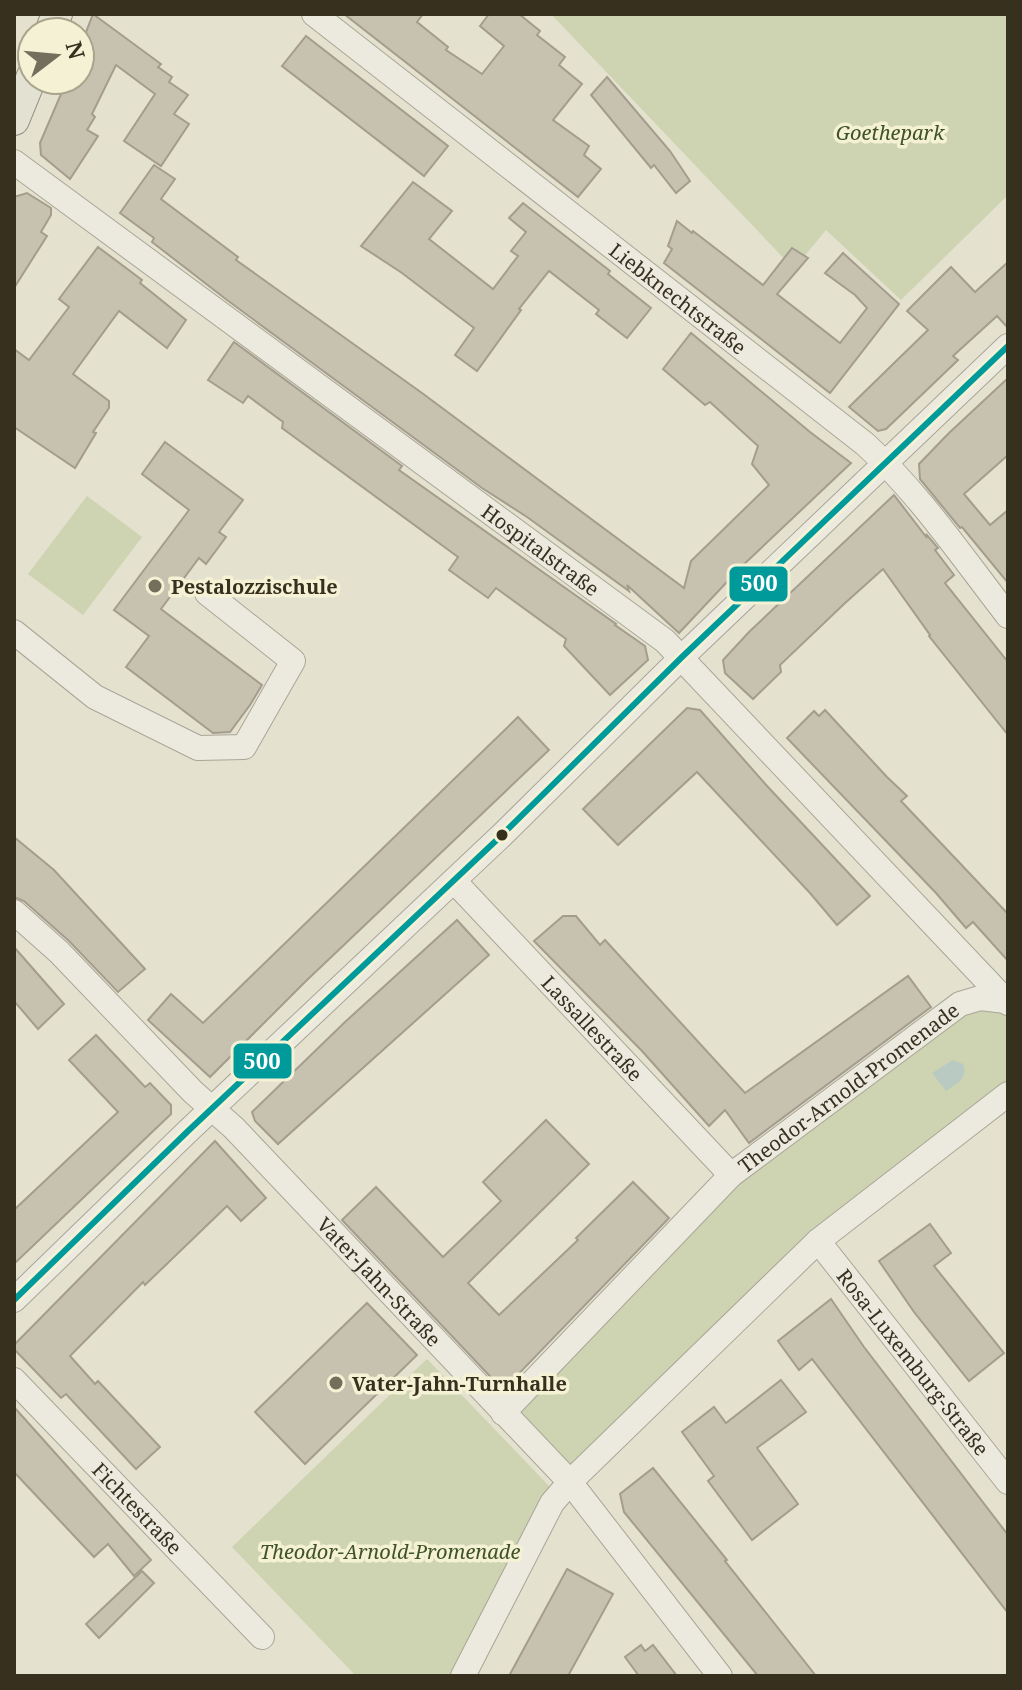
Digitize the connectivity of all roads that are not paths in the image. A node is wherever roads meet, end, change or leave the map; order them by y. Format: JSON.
{"nodes":[{"id":1,"x":314,"y":14,"type":"edge"},
{"id":2,"x":24,"y":96,"type":"edge"},
{"id":3,"x":14,"y":120,"type":"edge"},
{"id":4,"x":14,"y":162,"type":"edge"},
{"id":5,"x":1008,"y":346,"type":"edge"},
{"id":6,"x":886,"y":463,"type":"junction"},
{"id":7,"x":207,"y":593,"type":"dead end"},
{"id":8,"x":1008,"y":616,"type":"edge"},
{"id":9,"x":14,"y":632,"type":"edge"},
{"id":10,"x":682,"y":657,"type":"junction"},
{"id":11,"x":454,"y":881,"type":"junction"},
{"id":12,"x":14,"y":912,"type":"edge"},
{"id":13,"x":1007,"y":1002,"type":"edge"},
{"id":14,"x":1008,"y":1094,"type":"edge"},
{"id":15,"x":211,"y":1109,"type":"junction"},
{"id":16,"x":731,"y":1175,"type":"junction"},
{"id":17,"x":818,"y":1241,"type":"junction"},
{"id":18,"x":14,"y":1300,"type":"edge"},
{"id":19,"x":14,"y":1380,"type":"edge"},
{"id":20,"x":503,"y":1413,"type":"junction"},
{"id":21,"x":570,"y":1482,"type":"junction"},
{"id":22,"x":1008,"y":1482,"type":"edge"},
{"id":23,"x":262,"y":1637,"type":"dead end"},
{"id":24,"x":463,"y":1676,"type":"edge"},
{"id":25,"x":720,"y":1676,"type":"edge"}],
"edges":[{"from":1,"to":6,"type":"street","name":"Liebknechtstraße"},
{"from":2,"to":3,"type":"main road"},
{"from":4,"to":10,"type":"street","name":"Hospitalstraße"},
{"from":5,"to":6,"type":"street"},
{"from":6,"to":8,"type":"street","name":"Liebknechtstraße"},
{"from":6,"to":10,"type":"street"},
{"from":7,"to":9,"type":"street"},
{"from":10,"to":11,"type":"street"},
{"from":10,"to":13,"type":"street","name":"Hospitalstraße"},
{"from":11,"to":15,"type":"street"},
{"from":11,"to":16,"type":"street","name":"Lassallestraße"},
{"from":12,"to":15,"type":"street","name":"Vater-Jahn-Straße"},
{"from":13,"to":16,"type":"street","name":"Theodor-Arnold-Promenade"},
{"from":14,"to":17,"type":"street"},
{"from":15,"to":18,"type":"street"},
{"from":15,"to":20,"type":"street","name":"Vater-Jahn-Straße"},
{"from":16,"to":20,"type":"street","name":"Theodor-Arnold-Promenade"},
{"from":17,"to":21,"type":"street"},
{"from":17,"to":22,"type":"street","name":"Rosa-Luxemburg-Straße"},
{"from":19,"to":23,"type":"street","name":"Fichtestraße"},
{"from":20,"to":21,"type":"street","name":"Vater-Jahn-Straße"},
{"from":21,"to":24,"type":"street"},
{"from":21,"to":25,"type":"street","name":"Vater-Jahn-Straße"}]}
